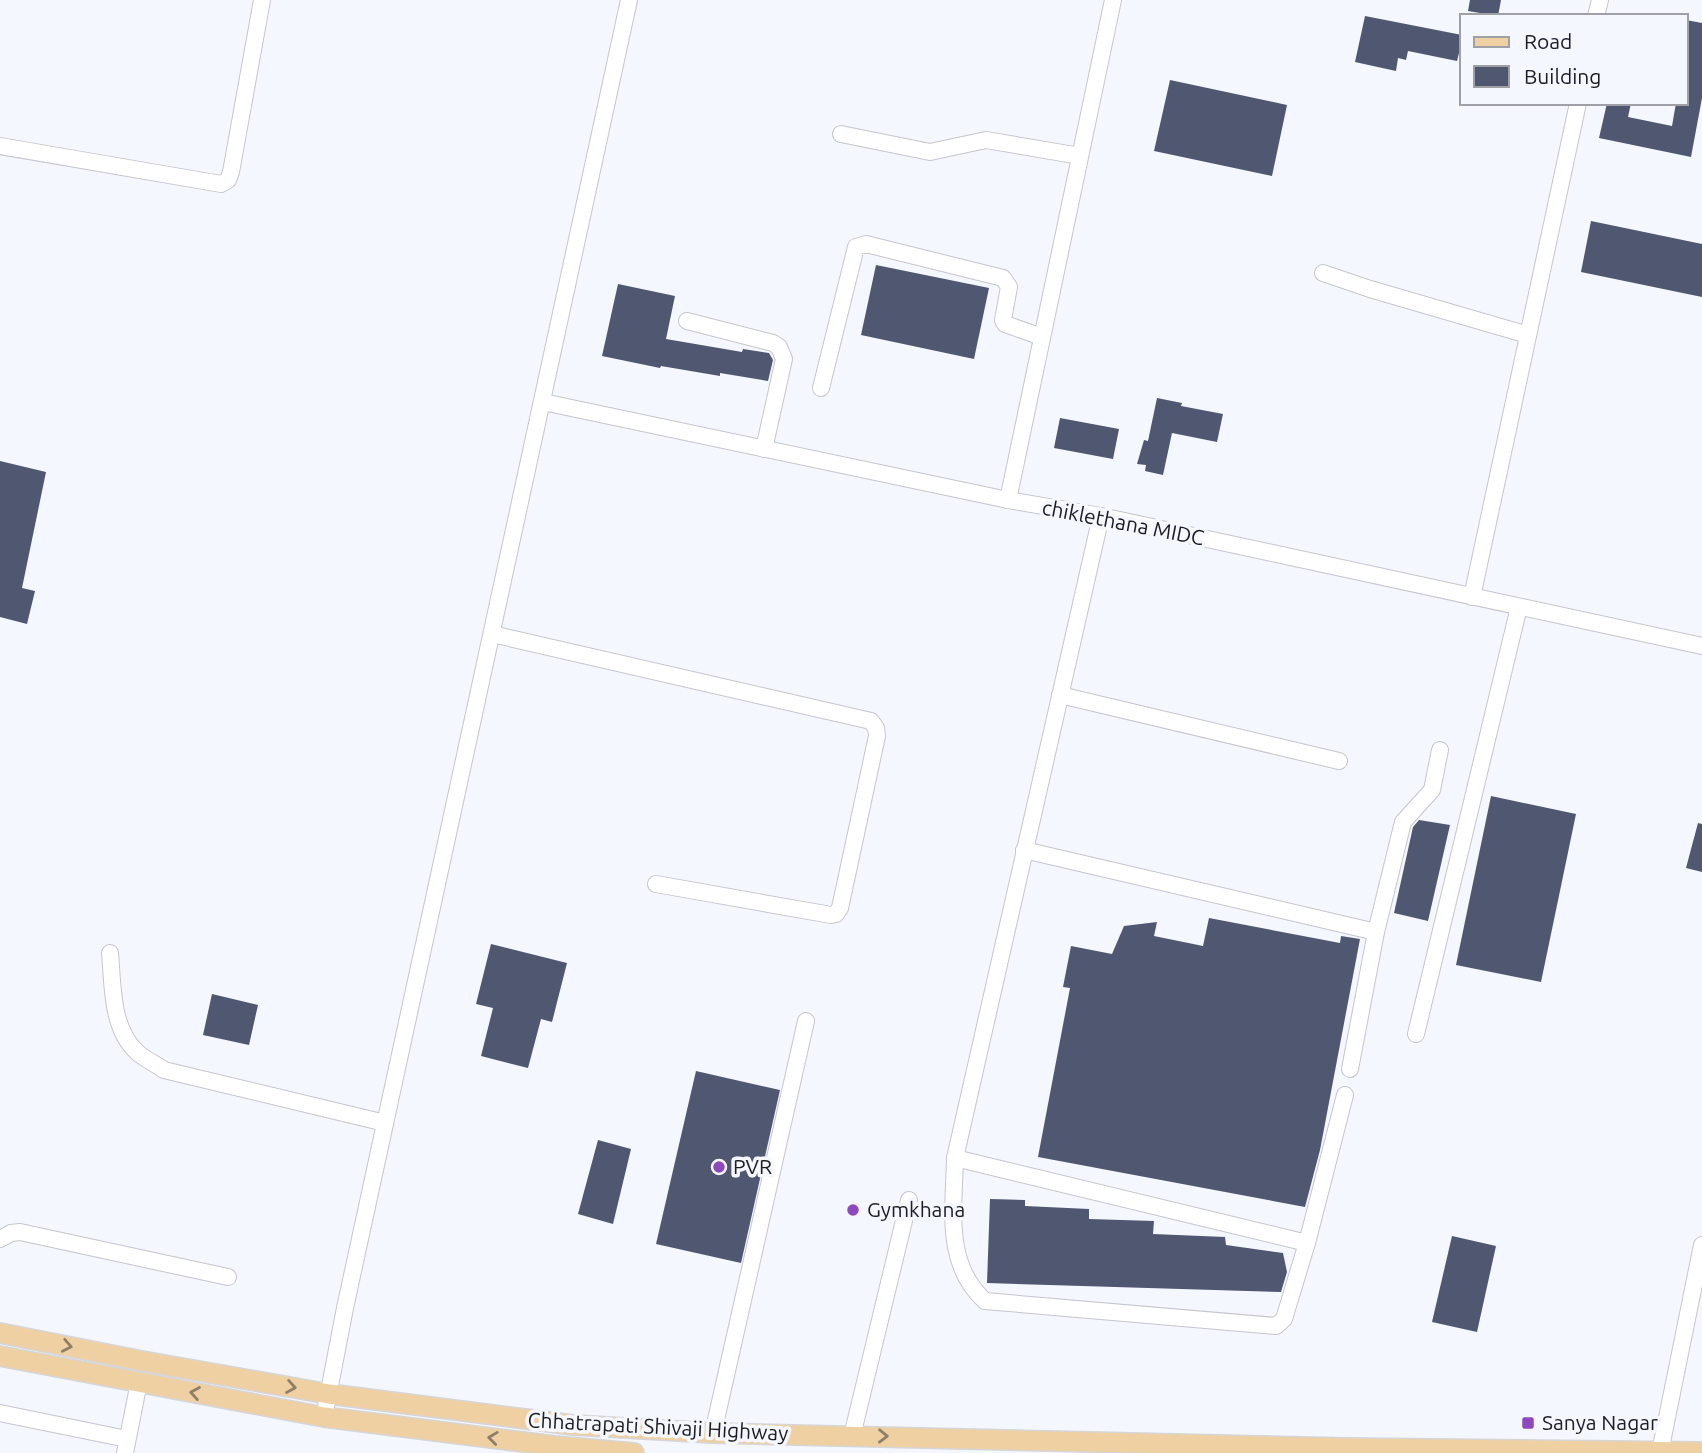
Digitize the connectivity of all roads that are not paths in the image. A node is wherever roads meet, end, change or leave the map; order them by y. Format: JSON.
{"nodes":[{"id":1,"x":262,"y":0,"type":"edge"},
{"id":2,"x":629,"y":0,"type":"edge"},
{"id":3,"x":1113,"y":0,"type":"edge"},
{"id":4,"x":1578,"y":105,"type":"edge"},
{"id":5,"x":841,"y":134,"type":"dead end"},
{"id":6,"x":0,"y":146,"type":"edge"},
{"id":7,"x":1080,"y":156,"type":"junction"},
{"id":8,"x":1323,"y":273,"type":"dead end"},
{"id":9,"x":687,"y":321,"type":"dead end"},
{"id":10,"x":1528,"y":335,"type":"junction"},
{"id":11,"x":1042,"y":337,"type":"junction"},
{"id":12,"x":821,"y":388,"type":"dead end"},
{"id":13,"x":543,"y":402,"type":"junction"},
{"id":14,"x":764,"y":449,"type":"junction"},
{"id":15,"x":1008,"y":500,"type":"junction"},
{"id":16,"x":1101,"y":516,"type":"junction"},
{"id":17,"x":1472,"y":597,"type":"junction"},
{"id":18,"x":1519,"y":607,"type":"junction"},
{"id":19,"x":492,"y":634,"type":"junction"},
{"id":20,"x":1702,"y":646,"type":"edge"},
{"id":21,"x":1060,"y":695,"type":"junction"},
{"id":22,"x":1440,"y":750,"type":"dead end"},
{"id":23,"x":1339,"y":761,"type":"dead end"},
{"id":24,"x":1024,"y":850,"type":"junction"},
{"id":25,"x":656,"y":884,"type":"dead end"},
{"id":26,"x":1376,"y":932,"type":"junction"},
{"id":27,"x":110,"y":953,"type":"dead end"},
{"id":28,"x":806,"y":1021,"type":"dead end"},
{"id":29,"x":1416,"y":1034,"type":"dead end"},
{"id":30,"x":1350,"y":1069,"type":"dead end"},
{"id":31,"x":1345,"y":1095,"type":"dead end"},
{"id":32,"x":385,"y":1123,"type":"junction"},
{"id":33,"x":955,"y":1158,"type":"junction"},
{"id":34,"x":909,"y":1200,"type":"dead end"},
{"id":35,"x":0,"y":1239,"type":"edge"},
{"id":36,"x":1307,"y":1242,"type":"junction"},
{"id":37,"x":1702,"y":1245,"type":"edge"},
{"id":38,"x":228,"y":1278,"type":"dead end"},
{"id":39,"x":0,"y":1333,"type":"edge"},
{"id":40,"x":0,"y":1356,"type":"edge"},
{"id":41,"x":139,"y":1382,"type":"junction"},
{"id":42,"x":329,"y":1394,"type":"junction"},
{"id":43,"x":0,"y":1413,"type":"edge"},
{"id":44,"x":324,"y":1416,"type":"junction"},
{"id":45,"x":565,"y":1424,"type":"junction"},
{"id":46,"x":713,"y":1433,"type":"junction"},
{"id":47,"x":852,"y":1436,"type":"junction"},
{"id":48,"x":126,"y":1446,"type":"edge"},
{"id":49,"x":563,"y":1450,"type":"edge"},
{"id":50,"x":1454,"y":1451,"type":"edge"},
{"id":51,"x":1660,"y":1452,"type":"edge"},
{"id":52,"x":1702,"y":1452,"type":"edge"},
{"id":53,"x":634,"y":1453,"type":"edge"}],
"edges":[{"from":1,"to":6,"type":"street"},
{"from":2,"to":13,"type":"street"},
{"from":3,"to":7,"type":"street"},
{"from":4,"to":10,"type":"street"},
{"from":5,"to":7,"type":"street"},
{"from":7,"to":11,"type":"street"},
{"from":8,"to":10,"type":"street"},
{"from":9,"to":14,"type":"street"},
{"from":10,"to":17,"type":"street"},
{"from":11,"to":12,"type":"street"},
{"from":11,"to":15,"type":"street"},
{"from":13,"to":14,"type":"street","name":"chiklethana MIDC"},
{"from":13,"to":19,"type":"street"},
{"from":14,"to":15,"type":"street","name":"chiklethana MIDC"},
{"from":15,"to":16,"type":"street","name":"chiklethana MIDC"},
{"from":16,"to":17,"type":"street","name":"chiklethana MIDC"},
{"from":16,"to":21,"type":"street"},
{"from":17,"to":18,"type":"street","name":"chiklethana MIDC"},
{"from":18,"to":20,"type":"street","name":"chiklethana MIDC"},
{"from":18,"to":29,"type":"street"},
{"from":19,"to":25,"type":"street"},
{"from":19,"to":32,"type":"street"},
{"from":21,"to":23,"type":"street"},
{"from":21,"to":24,"type":"street"},
{"from":22,"to":26,"type":"street"},
{"from":24,"to":26,"type":"street"},
{"from":24,"to":33,"type":"street"},
{"from":26,"to":30,"type":"street"},
{"from":27,"to":32,"type":"street"},
{"from":28,"to":46,"type":"street"},
{"from":31,"to":36,"type":"street"},
{"from":32,"to":42,"type":"street"},
{"from":33,"to":36,"type":"street"},
{"from":33,"to":36,"type":"street"},
{"from":34,"to":47,"type":"street"},
{"from":35,"to":38,"type":"street"},
{"from":37,"to":51,"type":"street"},
{"from":39,"to":42,"type":"main road","name":"Chhatrapati Shivaji Highway","one_way":true},
{"from":40,"to":41,"type":"main road","name":"Chhatrapati Shivaji Highway"},
{"from":44,"to":41,"type":"main road","name":"Chhatrapati Shivaji Highway","one_way":true},
{"from":41,"to":48,"type":"street"},
{"from":42,"to":44,"type":"street"},
{"from":42,"to":45,"type":"main road","name":"Chhatrapati Shivaji Highway"},
{"from":43,"to":48,"type":"street"},
{"from":49,"to":44,"type":"main road","name":"Chhatrapati Shivaji Highway","one_way":true},
{"from":45,"to":46,"type":"main road","name":"Chhatrapati Shivaji Highway"},
{"from":45,"to":49,"type":"street"},
{"from":46,"to":47,"type":"main road","name":"Chhatrapati Shivaji Highway"},
{"from":47,"to":50,"type":"main road","name":"Chhatrapati Shivaji Highway","one_way":true},
{"from":49,"to":53,"type":"main road","name":"Chhatrapati Shivaji Highway"},
{"from":50,"to":51,"type":"main road","name":"Chhatrapati Shivaji Highway"},
{"from":51,"to":52,"type":"main road","name":"Chhatrapati Shivaji Highway"}]}
